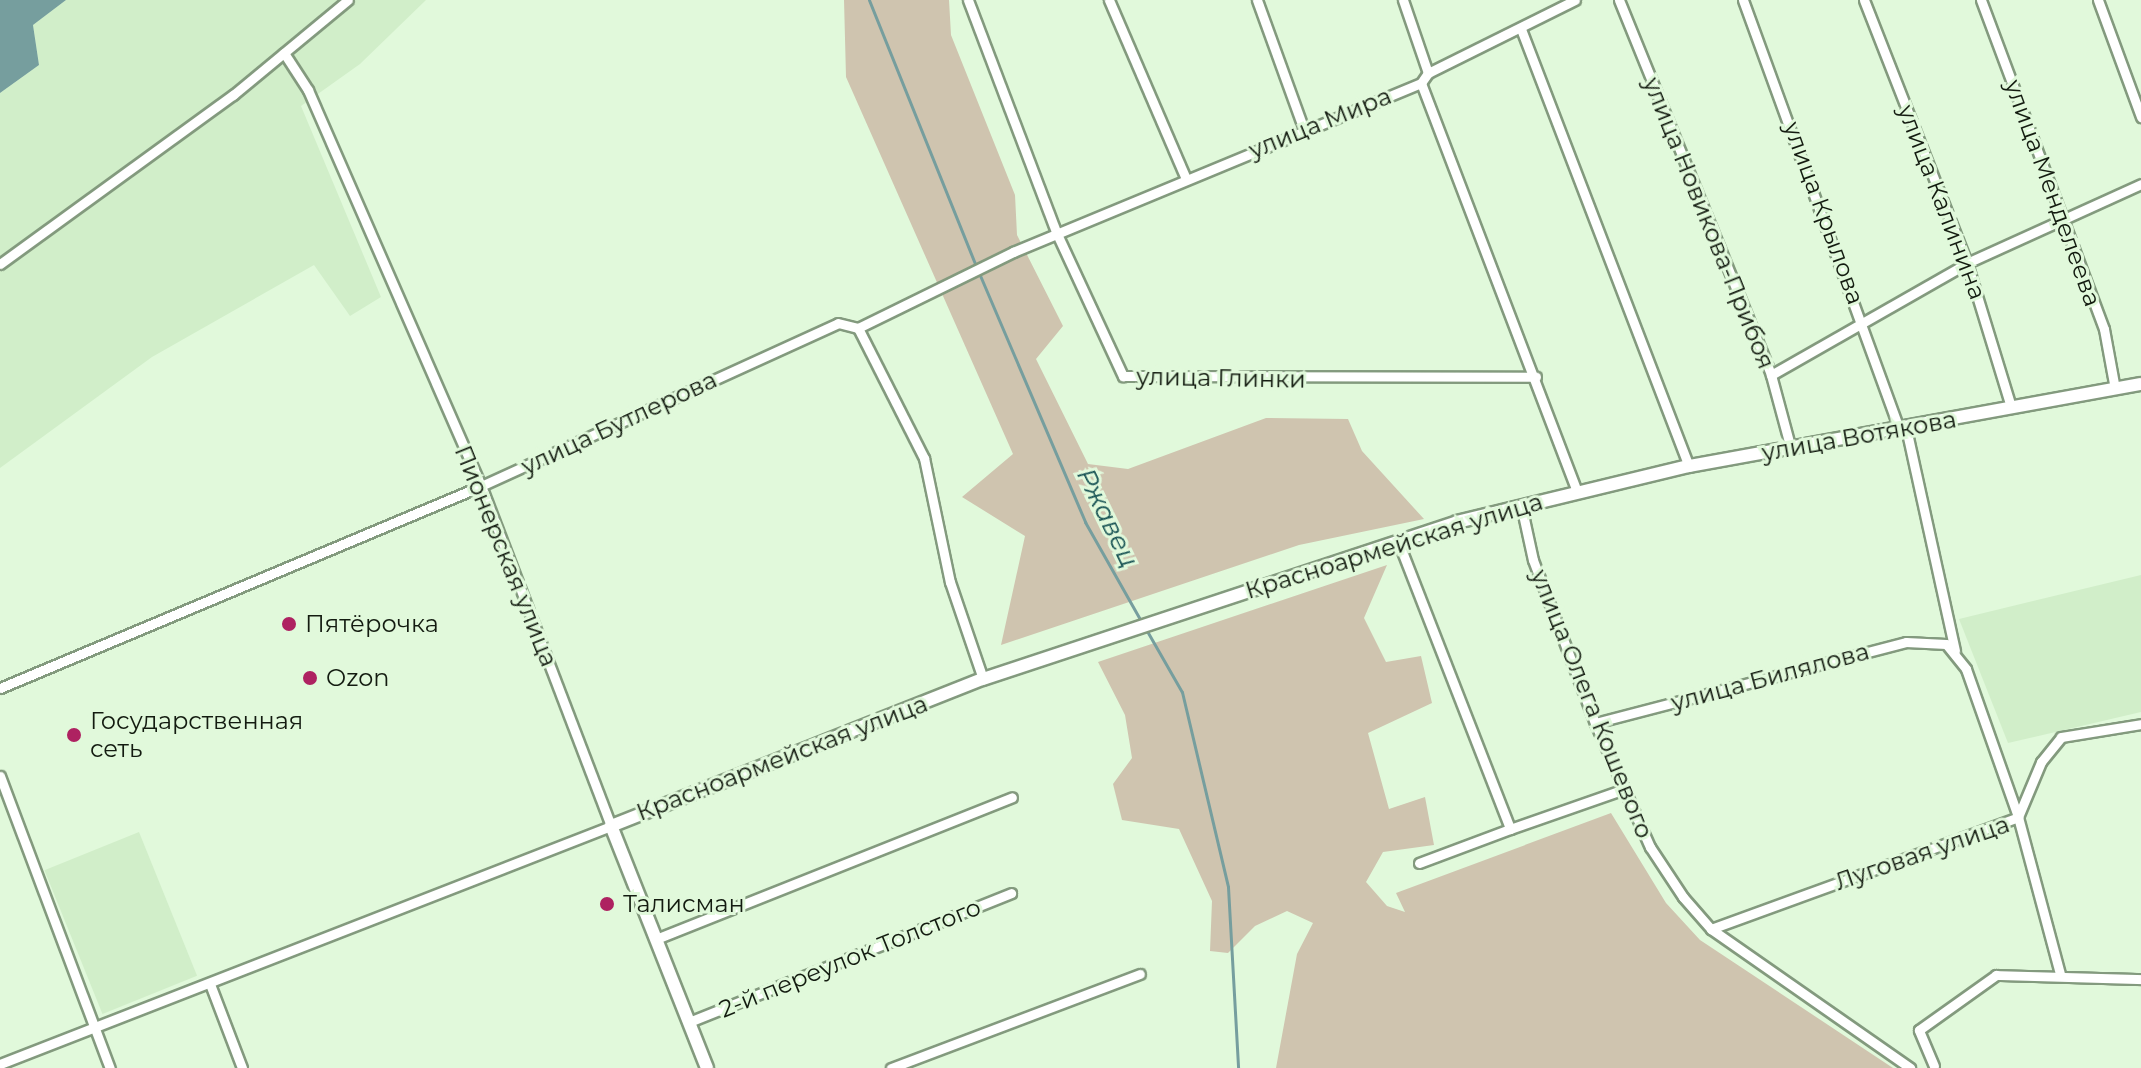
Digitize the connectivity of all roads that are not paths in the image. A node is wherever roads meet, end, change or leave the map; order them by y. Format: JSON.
{"nodes":[{"id":1,"x":348,"y":0,"type":"edge"},
{"id":2,"x":968,"y":0,"type":"edge"},
{"id":3,"x":1109,"y":0,"type":"edge"},
{"id":4,"x":1257,"y":0,"type":"edge"},
{"id":5,"x":1403,"y":0,"type":"edge"},
{"id":6,"x":1575,"y":0,"type":"edge"},
{"id":7,"x":1619,"y":0,"type":"edge"},
{"id":8,"x":1743,"y":0,"type":"edge"},
{"id":9,"x":1864,"y":0,"type":"edge"},
{"id":10,"x":1981,"y":0,"type":"edge"},
{"id":11,"x":2098,"y":0,"type":"edge"},
{"id":12,"x":1521,"y":29,"type":"junction"},
{"id":13,"x":284,"y":53,"type":"junction"},
{"id":14,"x":1428,"y":73,"type":"junction"},
{"id":15,"x":1421,"y":83,"type":"junction"},
{"id":16,"x":2141,"y":117,"type":"edge"},
{"id":17,"x":1303,"y":127,"type":"junction"},
{"id":18,"x":1186,"y":179,"type":"junction"},
{"id":19,"x":2141,"y":184,"type":"edge"},
{"id":20,"x":2063,"y":220,"type":"junction"},
{"id":21,"x":1057,"y":234,"type":"junction"},
{"id":22,"x":1967,"y":263,"type":"junction"},
{"id":23,"x":0,"y":264,"type":"edge"},
{"id":24,"x":1865,"y":324,"type":"junction"},
{"id":25,"x":858,"y":328,"type":"junction"},
{"id":26,"x":1771,"y":375,"type":"junction"},
{"id":27,"x":1536,"y":377,"type":"junction"},
{"id":28,"x":2141,"y":384,"type":"edge"},
{"id":29,"x":2115,"y":389,"type":"junction"},
{"id":30,"x":2011,"y":407,"type":"junction"},
{"id":31,"x":1902,"y":428,"type":"junction"},
{"id":32,"x":1791,"y":449,"type":"junction"},
{"id":33,"x":1689,"y":466,"type":"junction"},
{"id":34,"x":481,"y":486,"type":"junction"},
{"id":35,"x":1577,"y":491,"type":"junction"},
{"id":36,"x":1521,"y":505,"type":"junction"},
{"id":37,"x":1398,"y":541,"type":"junction"},
{"id":38,"x":1955,"y":652,"type":"junction"},
{"id":39,"x":983,"y":679,"type":"junction"},
{"id":40,"x":0,"y":688,"type":"edge"},
{"id":41,"x":1595,"y":723,"type":"junction"},
{"id":42,"x":2141,"y":724,"type":"edge"},
{"id":43,"x":0,"y":776,"type":"edge"},
{"id":44,"x":1622,"y":790,"type":"junction"},
{"id":45,"x":1012,"y":797,"type":"dead end"},
{"id":46,"x":2018,"y":817,"type":"junction"},
{"id":47,"x":611,"y":826,"type":"junction"},
{"id":48,"x":1510,"y":829,"type":"junction"},
{"id":49,"x":1419,"y":863,"type":"dead end"},
{"id":50,"x":1011,"y":893,"type":"dead end"},
{"id":51,"x":1711,"y":929,"type":"junction"},
{"id":52,"x":656,"y":939,"type":"junction"},
{"id":53,"x":1140,"y":974,"type":"dead end"},
{"id":54,"x":2060,"y":974,"type":"junction"},
{"id":55,"x":2141,"y":979,"type":"edge"},
{"id":56,"x":210,"y":984,"type":"junction"},
{"id":57,"x":689,"y":1022,"type":"junction"},
{"id":58,"x":93,"y":1027,"type":"junction"},
{"id":59,"x":0,"y":1064,"type":"edge"},
{"id":60,"x":1934,"y":1066,"type":"edge"},
{"id":61,"x":110,"y":1068,"type":"edge"},
{"id":62,"x":242,"y":1068,"type":"edge"},
{"id":63,"x":707,"y":1068,"type":"edge"},
{"id":64,"x":891,"y":1068,"type":"edge"},
{"id":65,"x":1910,"y":1068,"type":"edge"}],
"edges":[{"from":1,"to":13,"type":"street"},
{"from":2,"to":21,"type":"street","name":"улица Глинки"},
{"from":3,"to":18,"type":"street"},
{"from":4,"to":17,"type":"street"},
{"from":5,"to":14,"type":"street"},
{"from":6,"to":12,"type":"street","name":"улица Мира"},
{"from":7,"to":26,"type":"street","name":"улица Новикова-Прибоя"},
{"from":8,"to":24,"type":"street","name":"улица Крылова"},
{"from":9,"to":22,"type":"street","name":"улица Калинина"},
{"from":10,"to":20,"type":"street","name":"улица Менделеева"},
{"from":11,"to":16,"type":"street"},
{"from":12,"to":14,"type":"street","name":"улица Мира"},
{"from":12,"to":33,"type":"street"},
{"from":13,"to":23,"type":"street"},
{"from":13,"to":34,"type":"street","name":"Пионерская улица"},
{"from":14,"to":15,"type":"street","name":"улица Мира"},
{"from":15,"to":17,"type":"street","name":"улица Мира"},
{"from":15,"to":27,"type":"street"},
{"from":17,"to":18,"type":"street","name":"улица Мира"},
{"from":18,"to":21,"type":"street","name":"улица Мира"},
{"from":19,"to":20,"type":"street"},
{"from":20,"to":22,"type":"street"},
{"from":20,"to":29,"type":"street","name":"улица Менделеева"},
{"from":21,"to":25,"type":"street","name":"улица Бутлерова"},
{"from":21,"to":27,"type":"street","name":"улица Глинки"},
{"from":22,"to":24,"type":"street"},
{"from":22,"to":30,"type":"street","name":"улица Калинина"},
{"from":24,"to":26,"type":"street"},
{"from":24,"to":31,"type":"street","name":"улица Крылова"},
{"from":25,"to":34,"type":"street","name":"улица Бутлерова"},
{"from":25,"to":39,"type":"street"},
{"from":26,"to":32,"type":"street","name":"улица Новикова-Прибоя"},
{"from":27,"to":35,"type":"street"},
{"from":28,"to":29,"type":"street","name":"улица Вотякова"},
{"from":29,"to":30,"type":"street","name":"улица Вотякова"},
{"from":30,"to":31,"type":"street","name":"улица Вотякова"},
{"from":31,"to":32,"type":"street","name":"улица Вотякова"},
{"from":31,"to":38,"type":"street","name":"улица Крылова"},
{"from":32,"to":33,"type":"street","name":"улица Вотякова"},
{"from":33,"to":35,"type":"street","name":"улица Вотякова"},
{"from":34,"to":40,"type":"street","name":"улица Бутлерова"},
{"from":34,"to":47,"type":"street","name":"Пионерская улица"},
{"from":35,"to":36,"type":"street","name":"Красноармейская улица"},
{"from":36,"to":37,"type":"street","name":"Красноармейская улица"},
{"from":36,"to":41,"type":"street","name":"улица Олега Кошевого"},
{"from":37,"to":39,"type":"street","name":"Красноармейская улица"},
{"from":37,"to":48,"type":"street"},
{"from":38,"to":41,"type":"street","name":"улица Билялова"},
{"from":38,"to":46,"type":"street","name":"улица Крылова"},
{"from":39,"to":47,"type":"street","name":"Красноармейская улица"},
{"from":41,"to":44,"type":"street","name":"улица Олега Кошевого"},
{"from":42,"to":46,"type":"street"},
{"from":43,"to":58,"type":"street"},
{"from":44,"to":48,"type":"street"},
{"from":44,"to":51,"type":"street","name":"улица Олега Кошевого"},
{"from":45,"to":52,"type":"street"},
{"from":46,"to":51,"type":"street","name":"Луговая улица"},
{"from":46,"to":54,"type":"street","name":"Луговая улица"},
{"from":47,"to":52,"type":"street","name":"Пионерская улица"},
{"from":47,"to":56,"type":"street","name":"Красноармейская улица"},
{"from":48,"to":49,"type":"street"},
{"from":50,"to":57,"type":"street","name":"2-й переулок Толстого"},
{"from":51,"to":65,"type":"street","name":"улица Олега Кошевого"},
{"from":52,"to":57,"type":"street","name":"Пионерская улица"},
{"from":53,"to":64,"type":"street"},
{"from":54,"to":55,"type":"street"},
{"from":54,"to":60,"type":"street"},
{"from":56,"to":58,"type":"street","name":"Красноармейская улица"},
{"from":56,"to":62,"type":"street"},
{"from":57,"to":63,"type":"street","name":"Пионерская улица"},
{"from":58,"to":59,"type":"street","name":"Красноармейская улица"},
{"from":58,"to":61,"type":"street"}]}
